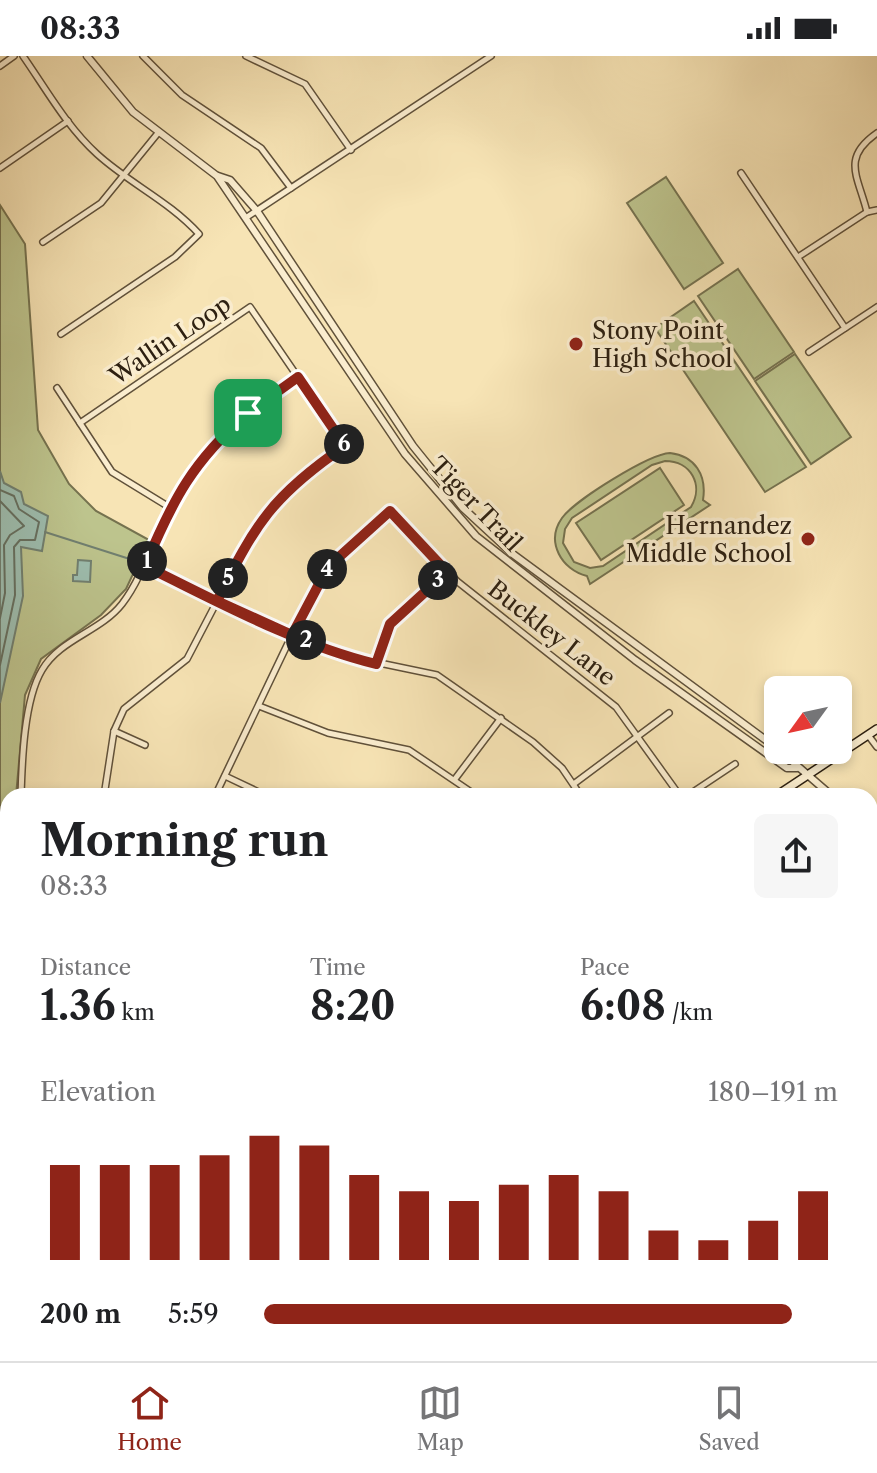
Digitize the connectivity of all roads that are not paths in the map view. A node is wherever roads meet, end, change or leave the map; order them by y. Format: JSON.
{"nodes":[{"id":1,"x":14,"y":56,"type":"edge"},
{"id":2,"x":23,"y":56,"type":"edge"},
{"id":3,"x":87,"y":56,"type":"edge"},
{"id":4,"x":143,"y":56,"type":"edge"},
{"id":5,"x":246,"y":56,"type":"edge"},
{"id":6,"x":491,"y":56,"type":"edge"},
{"id":7,"x":0,"y":66,"type":"edge"},
{"id":8,"x":68,"y":121,"type":"junction"},
{"id":9,"x":158,"y":133,"type":"junction"},
{"id":10,"x":877,"y":133,"type":"edge"},
{"id":11,"x":351,"y":150,"type":"junction"},
{"id":12,"x":0,"y":168,"type":"edge"},
{"id":13,"x":741,"y":173,"type":"dead end"},
{"id":14,"x":124,"y":175,"type":"junction"},
{"id":15,"x":217,"y":176,"type":"junction"},
{"id":16,"x":291,"y":188,"type":"junction"},
{"id":17,"x":877,"y":210,"type":"edge"},
{"id":18,"x":257,"y":211,"type":"junction"},
{"id":19,"x":867,"y":212,"type":"junction"},
{"id":20,"x":247,"y":217,"type":"junction"},
{"id":21,"x":43,"y":242,"type":"dead end"},
{"id":22,"x":798,"y":257,"type":"junction"},
{"id":23,"x":877,"y":307,"type":"edge"},
{"id":24,"x":845,"y":328,"type":"junction"},
{"id":25,"x":61,"y":334,"type":"dead end"},
{"id":26,"x":809,"y":352,"type":"dead end"},
{"id":27,"x":298,"y":377,"type":"junction"},
{"id":28,"x":57,"y":388,"type":"dead end"},
{"id":29,"x":80,"y":423,"type":"junction"},
{"id":30,"x":169,"y":507,"type":"junction"},
{"id":31,"x":145,"y":566,"type":"junction"},
{"id":32,"x":447,"y":572,"type":"junction"},
{"id":33,"x":217,"y":601,"type":"junction"},
{"id":34,"x":292,"y":635,"type":"junction"},
{"id":35,"x":376,"y":664,"type":"junction"},
{"id":36,"x":259,"y":706,"type":"junction"},
{"id":37,"x":669,"y":713,"type":"dead end"},
{"id":38,"x":501,"y":718,"type":"junction"},
{"id":39,"x":877,"y":729,"type":"edge"},
{"id":40,"x":114,"y":731,"type":"junction"},
{"id":41,"x":868,"y":735,"type":"junction"},
{"id":42,"x":640,"y":738,"type":"junction"},
{"id":43,"x":764,"y":740,"type":"edge"},
{"id":44,"x":145,"y":745,"type":"dead end"},
{"id":45,"x":877,"y":747,"type":"edge"},
{"id":46,"x":735,"y":764,"type":"dead end"},
{"id":47,"x":793,"y":764,"type":"edge"},
{"id":48,"x":797,"y":768,"type":"junction"},
{"id":49,"x":225,"y":776,"type":"junction"},
{"id":50,"x":806,"y":776,"type":"junction"},
{"id":51,"x":455,"y":779,"type":"junction"},
{"id":52,"x":575,"y":783,"type":"junction"},
{"id":53,"x":22,"y":788,"type":"edge"},
{"id":54,"x":105,"y":788,"type":"edge"},
{"id":55,"x":219,"y":788,"type":"edge"},
{"id":56,"x":250,"y":788,"type":"edge"},
{"id":57,"x":467,"y":788,"type":"edge"},
{"id":58,"x":577,"y":788,"type":"edge"},
{"id":59,"x":674,"y":788,"type":"edge"},
{"id":60,"x":699,"y":788,"type":"edge"},
{"id":61,"x":788,"y":788,"type":"edge"},
{"id":62,"x":822,"y":788,"type":"edge"}],
"edges":[{"from":1,"to":7,"type":"street"},
{"from":2,"to":8,"type":"street"},
{"from":3,"to":9,"type":"street","name":"Tiger Trail"},
{"from":4,"to":16,"type":"street"},
{"from":5,"to":11,"type":"street"},
{"from":6,"to":11,"type":"street"},
{"from":8,"to":12,"type":"street"},
{"from":8,"to":14,"type":"street"},
{"from":9,"to":14,"type":"street"},
{"from":9,"to":15,"type":"street","name":"Tiger Trail"},
{"from":10,"to":19,"type":"street"},
{"from":11,"to":16,"type":"street"},
{"from":13,"to":22,"type":"street"},
{"from":14,"to":21,"type":"street"},
{"from":14,"to":25,"type":"street"},
{"from":15,"to":18,"type":"street","name":"Tiger Trail"},
{"from":15,"to":20,"type":"street","name":"Tiger Trail"},
{"from":16,"to":18,"type":"street"},
{"from":17,"to":19,"type":"street"},
{"from":18,"to":20,"type":"street"},
{"from":18,"to":43,"type":"street","name":"Tiger Trail"},
{"from":19,"to":22,"type":"street"},
{"from":20,"to":48,"type":"street","name":"Tiger Trail"},
{"from":22,"to":24,"type":"street"},
{"from":23,"to":24,"type":"street"},
{"from":24,"to":26,"type":"street"},
{"from":27,"to":29,"type":"street","name":"Wallin Loop"},
{"from":27,"to":30,"type":"street"},
{"from":27,"to":33,"type":"street","name":"Wallin Loop"},
{"from":28,"to":29,"type":"street"},
{"from":29,"to":30,"type":"street"},
{"from":30,"to":31,"type":"street"},
{"from":31,"to":33,"type":"street"},
{"from":31,"to":53,"type":"street"},
{"from":32,"to":34,"type":"street","name":"Buckley Lane"},
{"from":32,"to":35,"type":"street"},
{"from":32,"to":42,"type":"street","name":"Buckley Lane"},
{"from":33,"to":34,"type":"street"},
{"from":33,"to":40,"type":"street"},
{"from":34,"to":35,"type":"street"},
{"from":34,"to":36,"type":"street","name":"Buckley Lane"},
{"from":35,"to":38,"type":"street"},
{"from":36,"to":49,"type":"street","name":"Buckley Lane"},
{"from":36,"to":51,"type":"street"},
{"from":37,"to":42,"type":"street"},
{"from":38,"to":51,"type":"street"},
{"from":38,"to":52,"type":"street"},
{"from":39,"to":41,"type":"main road"},
{"from":40,"to":44,"type":"street"},
{"from":40,"to":54,"type":"street"},
{"from":41,"to":45,"type":"street"},
{"from":41,"to":50,"type":"main road"},
{"from":42,"to":52,"type":"street"},
{"from":42,"to":59,"type":"street","name":"Buckley Lane"},
{"from":46,"to":60,"type":"street"},
{"from":47,"to":48,"type":"street","name":"Tiger Trail"},
{"from":48,"to":50,"type":"street","name":"Tiger Trail"},
{"from":49,"to":55,"type":"street","name":"Buckley Lane"},
{"from":49,"to":56,"type":"street"},
{"from":50,"to":61,"type":"main road"},
{"from":50,"to":62,"type":"street","name":"Tiger Trail"},
{"from":51,"to":57,"type":"street"},
{"from":52,"to":58,"type":"street"}]}
